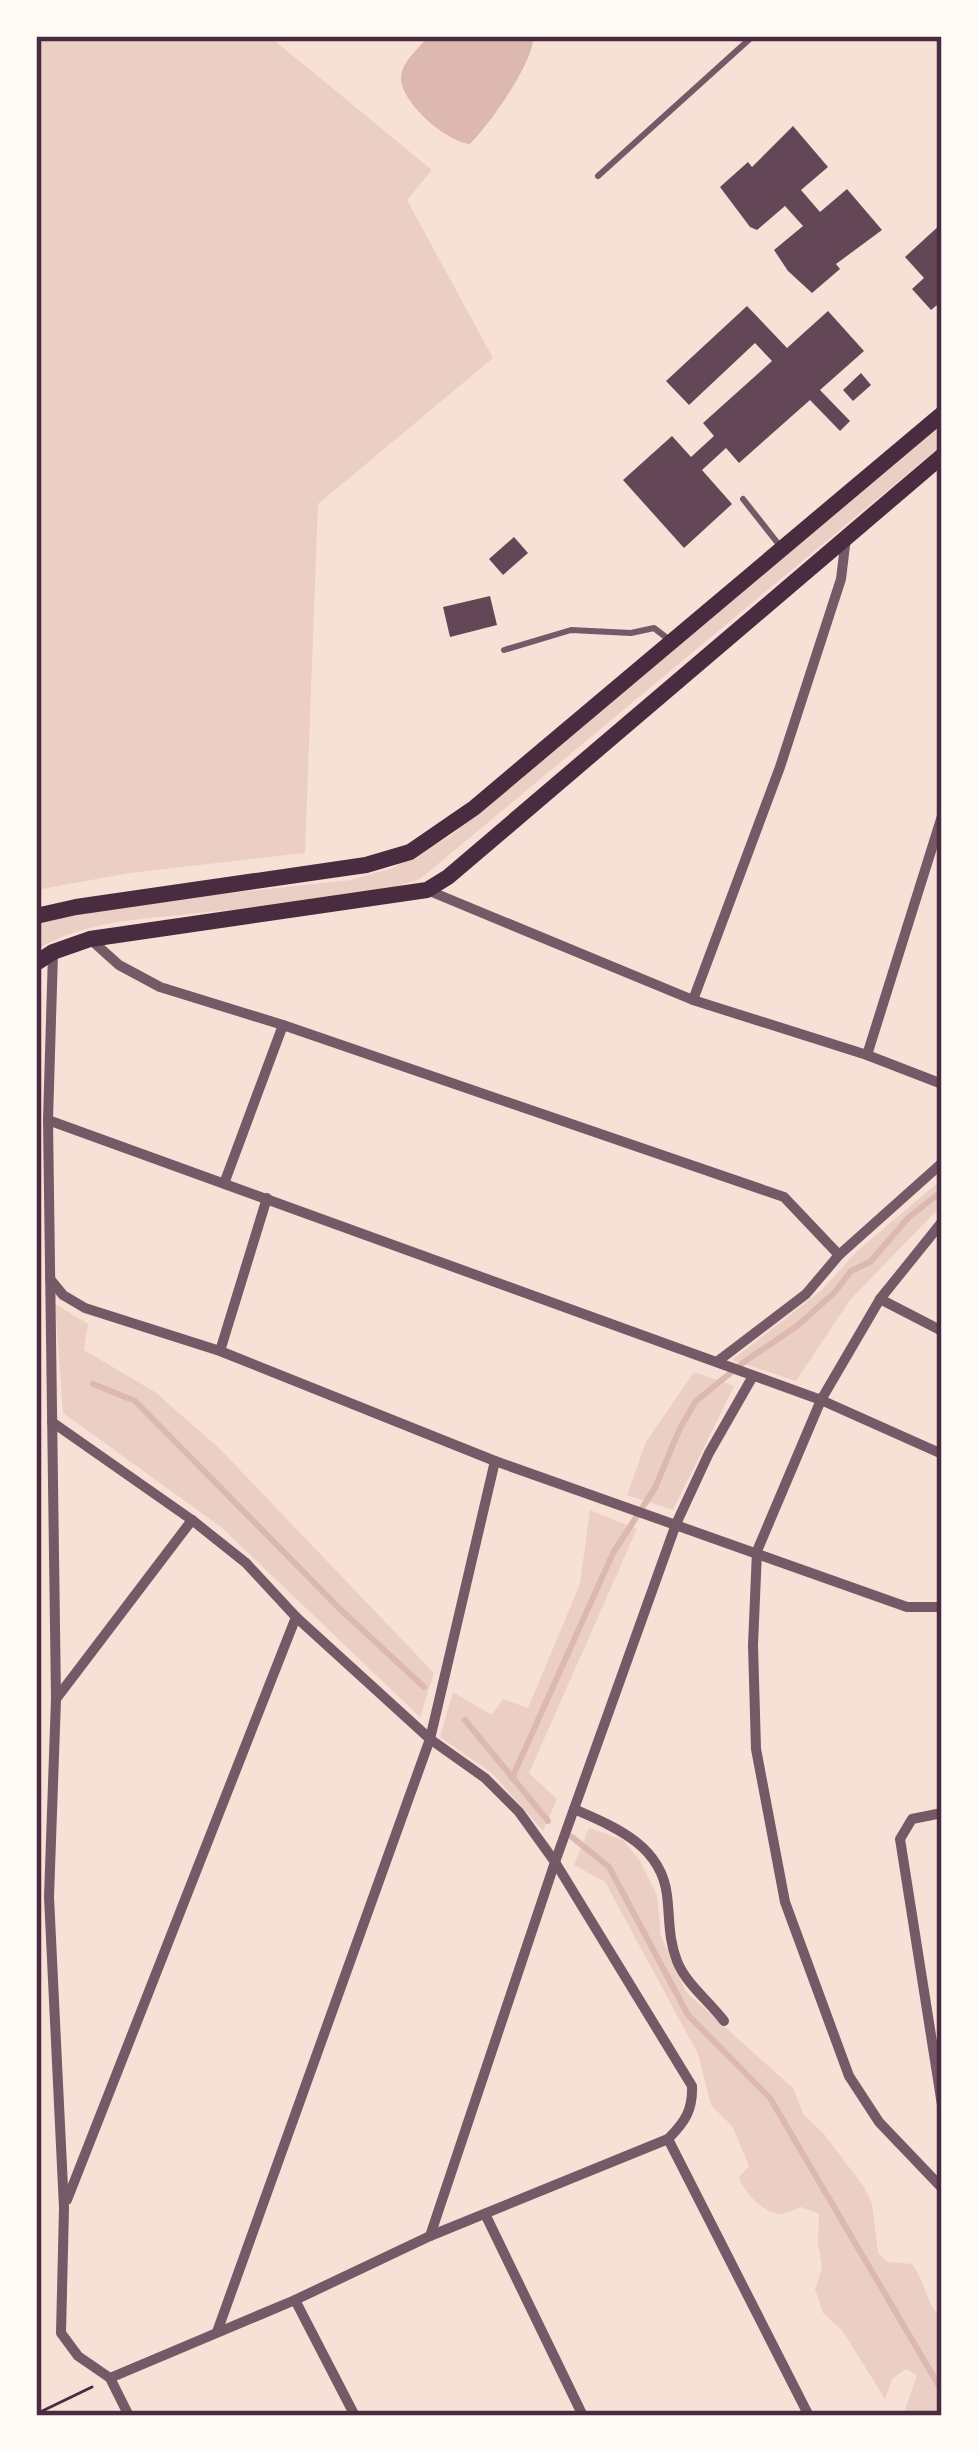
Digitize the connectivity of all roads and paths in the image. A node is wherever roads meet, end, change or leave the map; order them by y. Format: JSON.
{"nodes":[{"id":1,"x":753,"y":36,"type":"edge"},
{"id":2,"x":598,"y":176,"type":"dead end"},
{"id":3,"x":942,"y":414,"type":"edge"},
{"id":4,"x":942,"y":456,"type":"edge"},
{"id":5,"x":743,"y":499,"type":"dead end"},
{"id":6,"x":846,"y":537,"type":"junction"},
{"id":7,"x":783,"y":549,"type":"junction"},
{"id":8,"x":672,"y":642,"type":"junction"},
{"id":9,"x":504,"y":650,"type":"dead end"},
{"id":10,"x":942,"y":816,"type":"edge"},
{"id":11,"x":428,"y":890,"type":"junction"},
{"id":12,"x":36,"y":916,"type":"edge"},
{"id":13,"x":90,"y":939,"type":"junction"},
{"id":14,"x":53,"y":952,"type":"junction"},
{"id":15,"x":36,"y":963,"type":"edge"},
{"id":16,"x":693,"y":1000,"type":"junction"},
{"id":17,"x":36,"y":1011,"type":"edge"},
{"id":18,"x":50,"y":1022,"type":"junction"},
{"id":19,"x":284,"y":1025,"type":"junction"},
{"id":20,"x":867,"y":1054,"type":"junction"},
{"id":21,"x":942,"y":1084,"type":"edge"},
{"id":22,"x":48,"y":1120,"type":"junction"},
{"id":23,"x":942,"y":1163,"type":"edge"},
{"id":24,"x":225,"y":1181,"type":"junction"},
{"id":25,"x":267,"y":1198,"type":"junction"},
{"id":26,"x":942,"y":1222,"type":"edge"},
{"id":27,"x":839,"y":1256,"type":"junction"},
{"id":28,"x":50,"y":1279,"type":"junction"},
{"id":29,"x":880,"y":1299,"type":"junction"},
{"id":30,"x":942,"y":1331,"type":"edge"},
{"id":31,"x":220,"y":1351,"type":"junction"},
{"id":32,"x":721,"y":1362,"type":"junction"},
{"id":33,"x":751,"y":1375,"type":"junction"},
{"id":34,"x":820,"y":1400,"type":"junction"},
{"id":35,"x":52,"y":1422,"type":"junction"},
{"id":36,"x":942,"y":1454,"type":"edge"},
{"id":37,"x":495,"y":1461,"type":"junction"},
{"id":38,"x":192,"y":1520,"type":"junction"},
{"id":39,"x":676,"y":1523,"type":"junction"},
{"id":40,"x":757,"y":1551,"type":"junction"},
{"id":41,"x":942,"y":1607,"type":"edge"},
{"id":42,"x":296,"y":1617,"type":"junction"},
{"id":43,"x":56,"y":1699,"type":"junction"},
{"id":44,"x":430,"y":1739,"type":"junction"},
{"id":45,"x":574,"y":1809,"type":"junction"},
{"id":46,"x":942,"y":1813,"type":"edge"},
{"id":47,"x":555,"y":1862,"type":"junction"},
{"id":48,"x":36,"y":1928,"type":"edge"},
{"id":49,"x":51,"y":1928,"type":"junction"},
{"id":50,"x":724,"y":2020,"type":"dead end"},
{"id":51,"x":937,"y":2025,"type":"edge"},
{"id":52,"x":942,"y":2104,"type":"edge"},
{"id":53,"x":668,"y":2139,"type":"junction"},
{"id":54,"x":942,"y":2188,"type":"edge"},
{"id":55,"x":64,"y":2208,"type":"junction"},
{"id":56,"x":486,"y":2216,"type":"junction"},
{"id":57,"x":430,"y":2236,"type":"junction"},
{"id":58,"x":295,"y":2300,"type":"junction"},
{"id":59,"x":218,"y":2332,"type":"junction"},
{"id":60,"x":110,"y":2378,"type":"junction"},
{"id":61,"x":36,"y":2414,"type":"edge"},
{"id":62,"x":129,"y":2416,"type":"edge"},
{"id":63,"x":355,"y":2416,"type":"edge"},
{"id":64,"x":583,"y":2416,"type":"edge"},
{"id":65,"x":808,"y":2416,"type":"edge"}],
"edges":[{"from":1,"to":2,"type":"lane"},
{"from":3,"to":7,"type":"main road"},
{"from":4,"to":6,"type":"main road"},
{"from":5,"to":7,"type":"lane"},
{"from":6,"to":11,"type":"main road"},
{"from":6,"to":16,"type":"street"},
{"from":7,"to":8,"type":"main road"},
{"from":8,"to":9,"type":"lane"},
{"from":8,"to":12,"type":"main road"},
{"from":10,"to":20,"type":"street"},
{"from":11,"to":13,"type":"main road"},
{"from":11,"to":16,"type":"street"},
{"from":13,"to":14,"type":"main road"},
{"from":13,"to":19,"type":"street"},
{"from":14,"to":15,"type":"main road"},
{"from":14,"to":18,"type":"street"},
{"from":16,"to":20,"type":"street"},
{"from":17,"to":18,"type":"street"},
{"from":18,"to":22,"type":"street"},
{"from":19,"to":24,"type":"street"},
{"from":19,"to":27,"type":"street"},
{"from":20,"to":21,"type":"street"},
{"from":22,"to":24,"type":"street"},
{"from":22,"to":28,"type":"street"},
{"from":23,"to":27,"type":"street"},
{"from":24,"to":25,"type":"street"},
{"from":25,"to":31,"type":"street"},
{"from":25,"to":32,"type":"street"},
{"from":26,"to":29,"type":"street"},
{"from":27,"to":32,"type":"street"},
{"from":28,"to":31,"type":"street"},
{"from":28,"to":35,"type":"street"},
{"from":29,"to":30,"type":"street"},
{"from":29,"to":34,"type":"street"},
{"from":31,"to":37,"type":"street"},
{"from":32,"to":33,"type":"street"},
{"from":33,"to":34,"type":"street"},
{"from":33,"to":39,"type":"street"},
{"from":34,"to":36,"type":"street"},
{"from":34,"to":40,"type":"street"},
{"from":35,"to":38,"type":"street"},
{"from":35,"to":43,"type":"street"},
{"from":37,"to":39,"type":"street"},
{"from":37,"to":44,"type":"street"},
{"from":38,"to":42,"type":"street"},
{"from":38,"to":43,"type":"street"},
{"from":39,"to":40,"type":"street"},
{"from":39,"to":45,"type":"street"},
{"from":40,"to":41,"type":"street"},
{"from":40,"to":54,"type":"street"},
{"from":42,"to":44,"type":"street"},
{"from":42,"to":55,"type":"street"},
{"from":43,"to":49,"type":"street"},
{"from":44,"to":47,"type":"street"},
{"from":44,"to":59,"type":"street"},
{"from":45,"to":47,"type":"street"},
{"from":45,"to":50,"type":"street"},
{"from":46,"to":51,"type":"street"},
{"from":47,"to":53,"type":"street"},
{"from":47,"to":57,"type":"street"},
{"from":48,"to":49,"type":"street"},
{"from":49,"to":55,"type":"street"},
{"from":51,"to":52,"type":"street"},
{"from":53,"to":56,"type":"street"},
{"from":53,"to":65,"type":"street"},
{"from":55,"to":60,"type":"street"},
{"from":56,"to":57,"type":"street"},
{"from":56,"to":64,"type":"street"},
{"from":57,"to":58,"type":"street"},
{"from":58,"to":59,"type":"street"},
{"from":58,"to":63,"type":"street"},
{"from":59,"to":60,"type":"street"},
{"from":60,"to":61,"type":"path"},
{"from":60,"to":62,"type":"street"}]}
